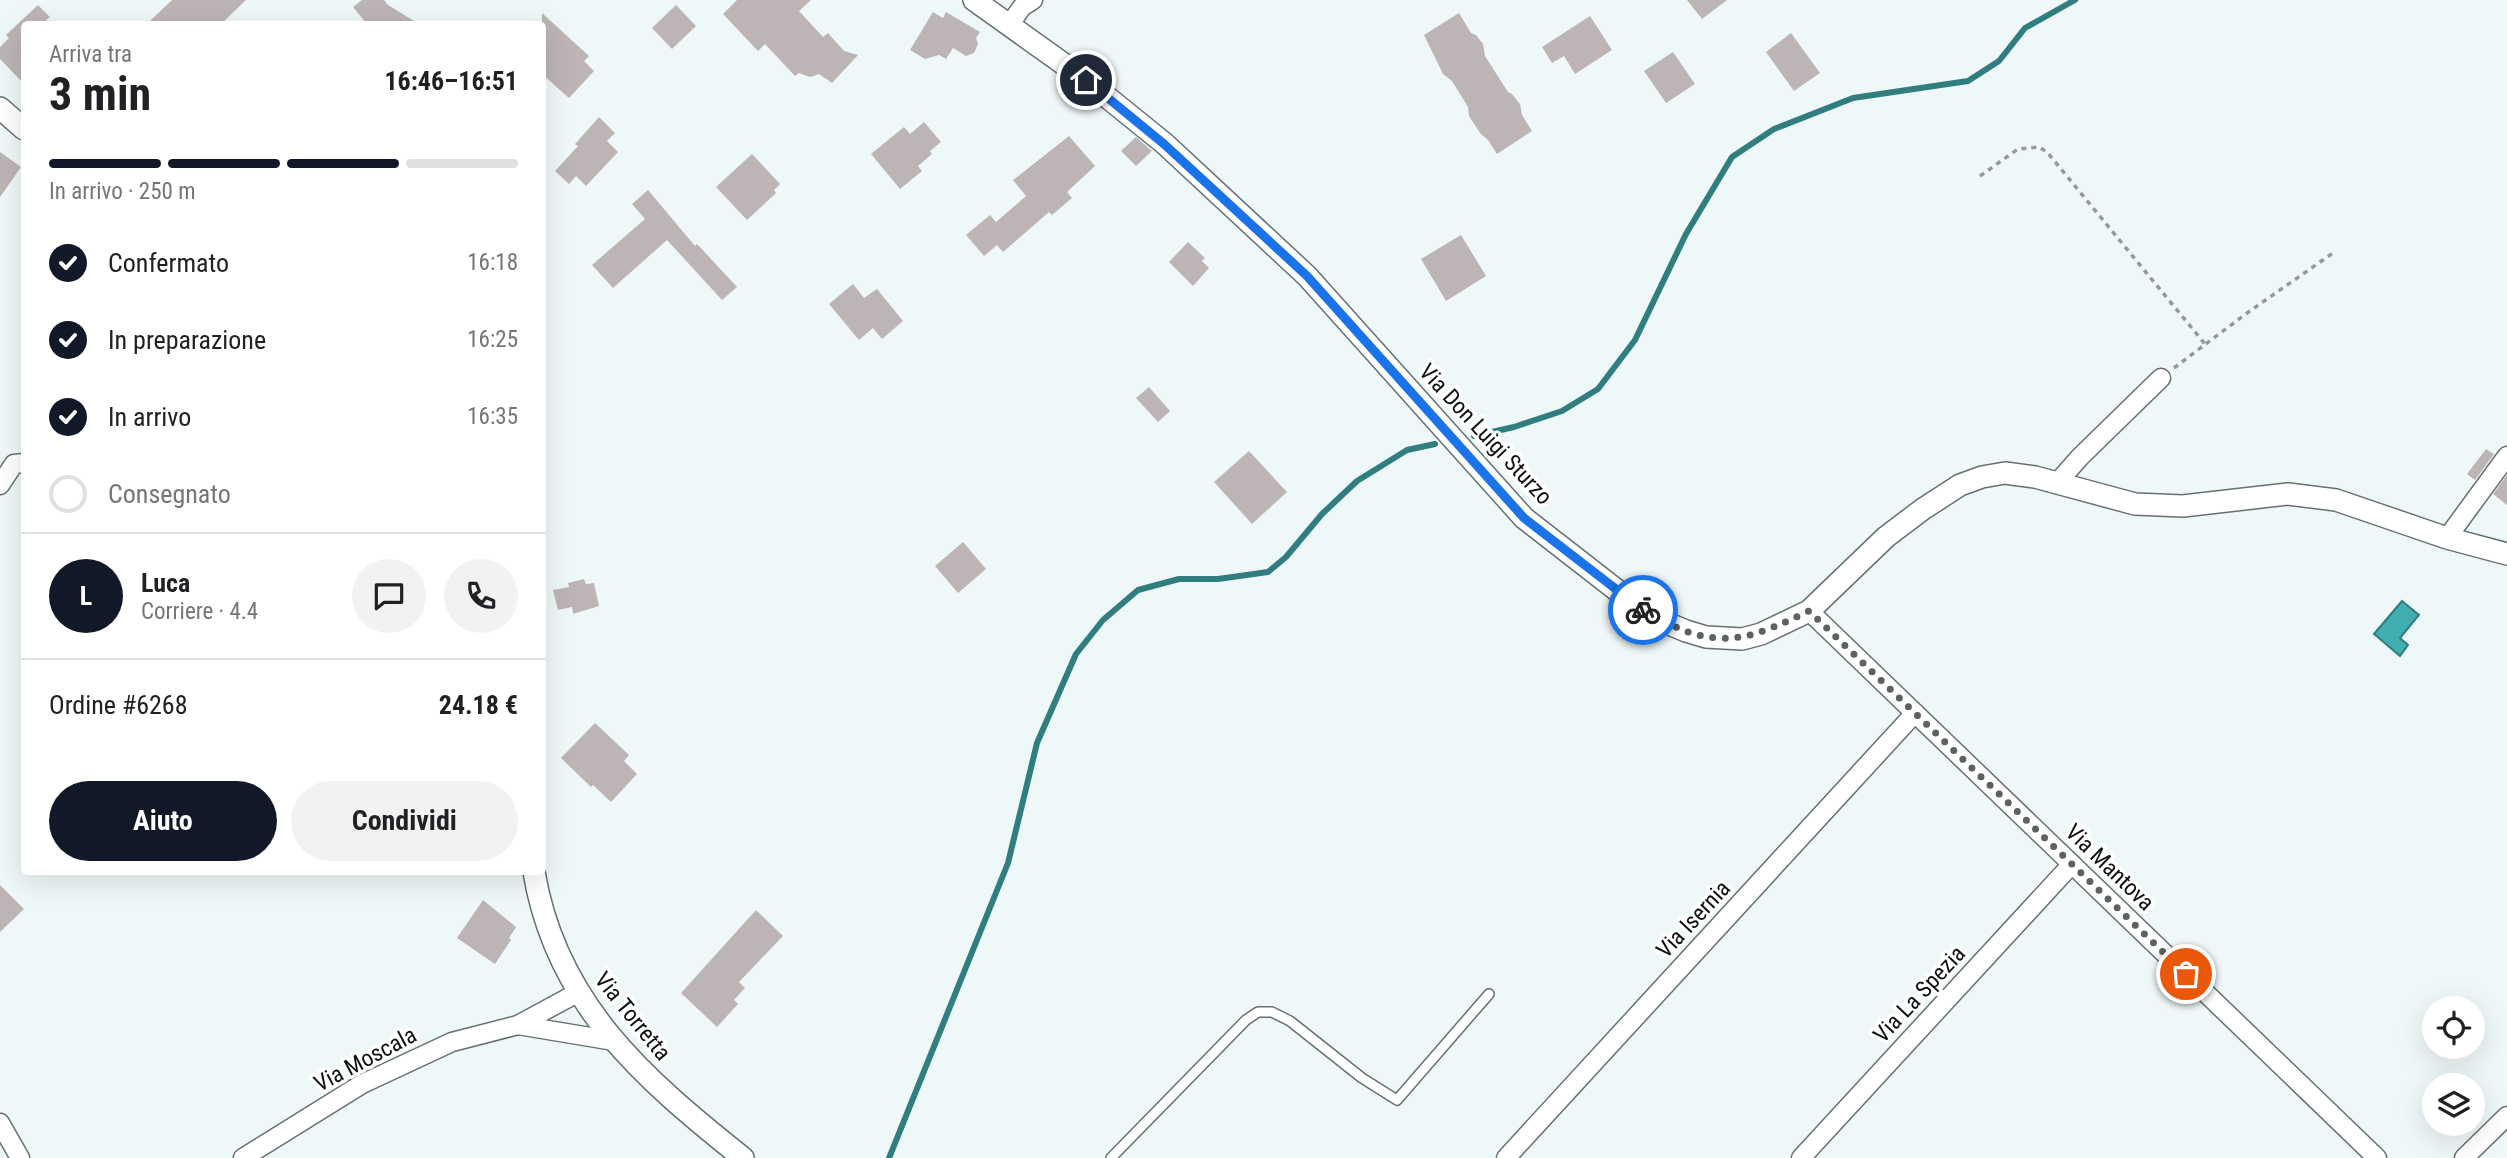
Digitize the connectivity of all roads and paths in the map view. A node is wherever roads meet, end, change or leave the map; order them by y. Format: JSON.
{"nodes":[{"id":1,"x":974,"y":0,"type":"edge"},
{"id":2,"x":1033,"y":0,"type":"edge"},
{"id":3,"x":1010,"y":24,"type":"junction"},
{"id":4,"x":0,"y":108,"type":"edge"},
{"id":5,"x":21,"y":126,"type":"edge"},
{"id":6,"x":1980,"y":176,"type":"dead end"},
{"id":7,"x":2333,"y":253,"type":"dead end"},
{"id":8,"x":2205,"y":344,"type":"junction"},
{"id":9,"x":2161,"y":378,"type":"joint"},
{"id":10,"x":2507,"y":456,"type":"edge"},
{"id":11,"x":21,"y":463,"type":"edge"},
{"id":12,"x":2057,"y":483,"type":"junction"},
{"id":13,"x":0,"y":485,"type":"edge"},
{"id":14,"x":2447,"y":538,"type":"junction"},
{"id":15,"x":2507,"y":554,"type":"edge"},
{"id":16,"x":1809,"y":611,"type":"junction"},
{"id":17,"x":1915,"y":713,"type":"junction"},
{"id":18,"x":2072,"y":864,"type":"junction"},
{"id":19,"x":535,"y":875,"type":"edge"},
{"id":20,"x":579,"y":992,"type":"junction"},
{"id":21,"x":1489,"y":994,"type":"dead end"},
{"id":22,"x":518,"y":1025,"type":"junction"},
{"id":23,"x":614,"y":1041,"type":"junction"},
{"id":24,"x":2507,"y":1116,"type":"edge"},
{"id":25,"x":0,"y":1123,"type":"edge"},
{"id":26,"x":20,"y":1158,"type":"edge"},
{"id":27,"x":243,"y":1158,"type":"edge"},
{"id":28,"x":743,"y":1158,"type":"edge"},
{"id":29,"x":1111,"y":1158,"type":"edge"},
{"id":30,"x":1506,"y":1158,"type":"edge"},
{"id":31,"x":1801,"y":1158,"type":"edge"},
{"id":32,"x":2377,"y":1158,"type":"edge"},
{"id":33,"x":2464,"y":1158,"type":"edge"}],
"edges":[{"from":1,"to":3,"type":"street","name":"Via Don Luigi Sturzo"},
{"from":2,"to":3,"type":"street"},
{"from":3,"to":16,"type":"street","name":"Via Don Luigi Sturzo"},
{"from":4,"to":5,"type":"street"},
{"from":6,"to":8,"type":"path"},
{"from":7,"to":8,"type":"path"},
{"from":8,"to":9,"type":"path"},
{"from":9,"to":12,"type":"street"},
{"from":10,"to":14,"type":"street"},
{"from":11,"to":13,"type":"street"},
{"from":12,"to":14,"type":"street","name":"Via Don Luigi Sturzo"},
{"from":12,"to":16,"type":"street","name":"Via Don Luigi Sturzo"},
{"from":14,"to":15,"type":"street","name":"Via Don Luigi Sturzo"},
{"from":16,"to":17,"type":"street","name":"Via Mantova"},
{"from":17,"to":18,"type":"street","name":"Via Mantova"},
{"from":17,"to":30,"type":"street","name":"Via Isernia"},
{"from":18,"to":31,"type":"street","name":"Via La Spezia"},
{"from":18,"to":32,"type":"street","name":"Via Mantova"},
{"from":19,"to":20,"type":"street","name":"Via Torretta"},
{"from":20,"to":22,"type":"street"},
{"from":20,"to":23,"type":"street","name":"Via Torretta"},
{"from":21,"to":29,"type":"lane"},
{"from":22,"to":23,"type":"street"},
{"from":22,"to":27,"type":"street","name":"Via Moscala"},
{"from":23,"to":28,"type":"street","name":"Via Torretta"},
{"from":24,"to":33,"type":"street"},
{"from":25,"to":26,"type":"street"}]}
